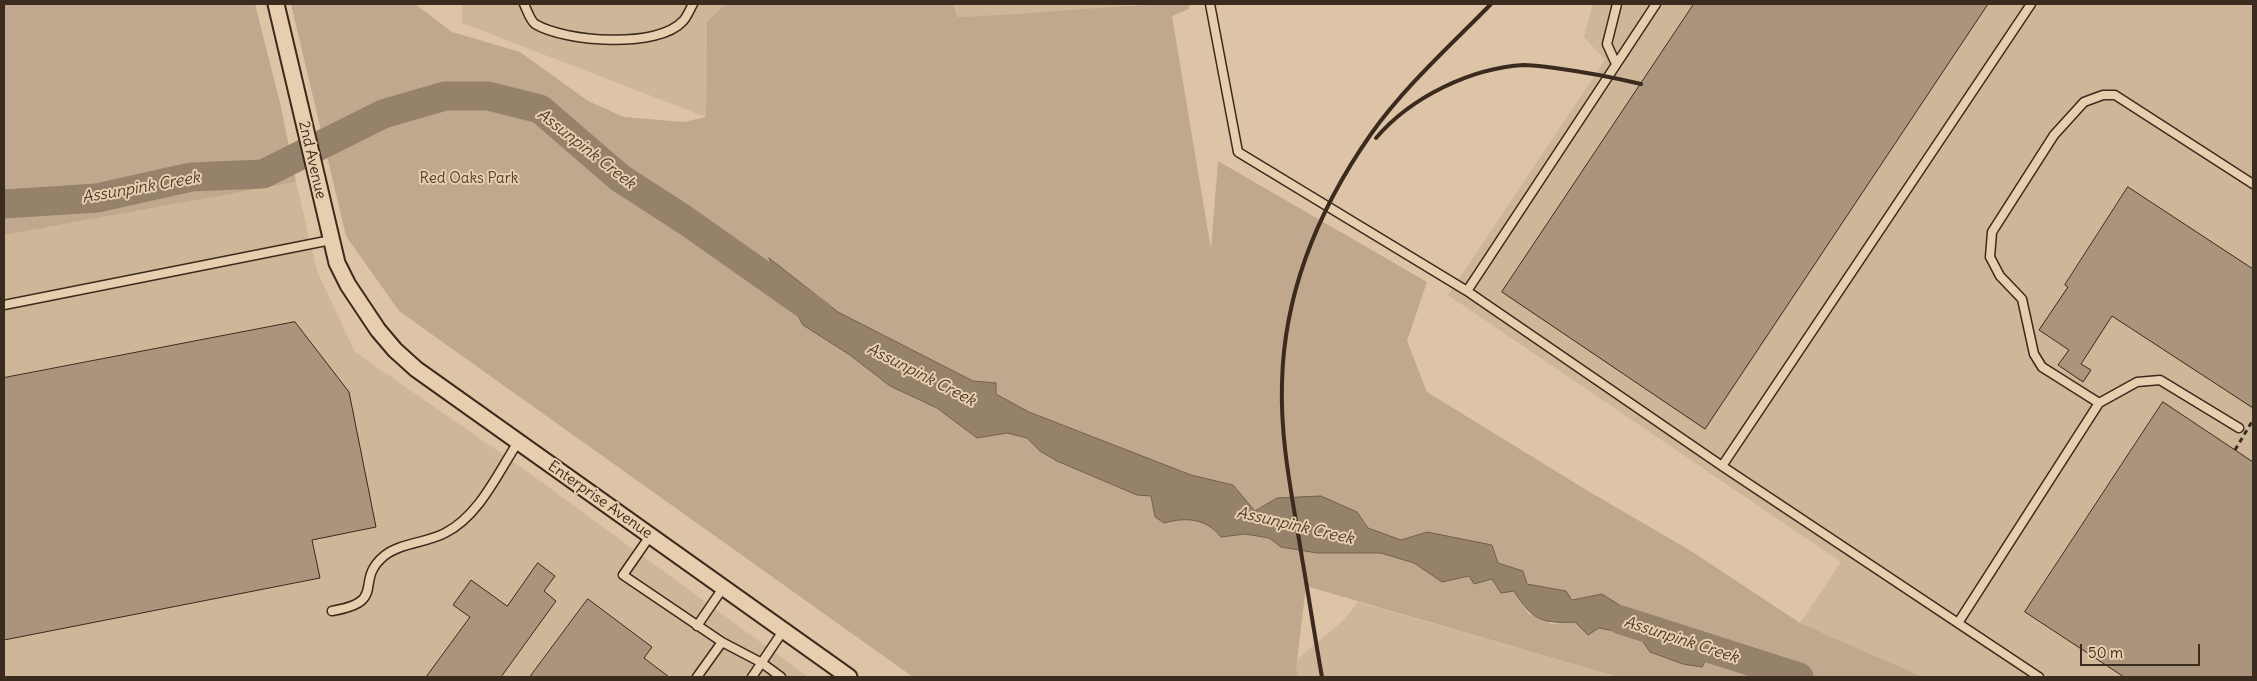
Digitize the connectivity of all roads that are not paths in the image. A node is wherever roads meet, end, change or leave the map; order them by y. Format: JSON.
{"nodes":[{"id":1,"x":276,"y":4,"type":"edge"},
{"id":2,"x":524,"y":4,"type":"edge"},
{"id":3,"x":693,"y":4,"type":"edge"},
{"id":4,"x":1210,"y":4,"type":"edge"},
{"id":5,"x":1617,"y":4,"type":"edge"},
{"id":6,"x":1656,"y":4,"type":"edge"},
{"id":7,"x":2031,"y":4,"type":"edge"},
{"id":8,"x":1616,"y":64,"type":"junction"},
{"id":9,"x":2253,"y":184,"type":"edge"},
{"id":10,"x":331,"y":240,"type":"junction"},
{"id":11,"x":1467,"y":291,"type":"junction"},
{"id":12,"x":4,"y":305,"type":"edge"},
{"id":13,"x":364,"y":310,"type":"joint"},
{"id":14,"x":2099,"y":403,"type":"junction"},
{"id":15,"x":2240,"y":428,"type":"dead end"},
{"id":16,"x":518,"y":442,"type":"junction"},
{"id":17,"x":1722,"y":466,"type":"junction"},
{"id":18,"x":650,"y":536,"type":"junction"},
{"id":19,"x":723,"y":588,"type":"junction"},
{"id":20,"x":332,"y":611,"type":"dead end"},
{"id":21,"x":1958,"y":623,"type":"junction"},
{"id":22,"x":697,"y":626,"type":"junction"},
{"id":23,"x":783,"y":631,"type":"junction"},
{"id":24,"x":722,"y":642,"type":"junction"},
{"id":25,"x":762,"y":663,"type":"junction"},
{"id":26,"x":698,"y":677,"type":"edge"},
{"id":27,"x":752,"y":677,"type":"edge"},
{"id":28,"x":781,"y":677,"type":"edge"},
{"id":29,"x":849,"y":677,"type":"edge"},
{"id":30,"x":2039,"y":677,"type":"edge"}],
"edges":[{"from":1,"to":10,"type":"street","name":"2nd Avenue"},
{"from":2,"to":3,"type":"lane"},
{"from":4,"to":11,"type":"lane"},
{"from":5,"to":8,"type":"lane"},
{"from":6,"to":8,"type":"lane"},
{"from":7,"to":17,"type":"lane"},
{"from":8,"to":11,"type":"lane"},
{"from":9,"to":14,"type":"lane"},
{"from":10,"to":12,"type":"lane"},
{"from":10,"to":13,"type":"street","name":"2nd Avenue"},
{"from":11,"to":17,"type":"lane"},
{"from":13,"to":16,"type":"street","name":"Enterprise Avenue"},
{"from":14,"to":15,"type":"lane"},
{"from":14,"to":21,"type":"lane"},
{"from":16,"to":18,"type":"street","name":"Enterprise Avenue"},
{"from":16,"to":20,"type":"lane"},
{"from":17,"to":21,"type":"lane"},
{"from":18,"to":19,"type":"street","name":"Enterprise Avenue"},
{"from":18,"to":22,"type":"lane"},
{"from":19,"to":22,"type":"lane"},
{"from":19,"to":23,"type":"street","name":"Enterprise Avenue"},
{"from":21,"to":30,"type":"lane"},
{"from":22,"to":24,"type":"lane"},
{"from":23,"to":25,"type":"lane"},
{"from":23,"to":29,"type":"street","name":"Enterprise Avenue"},
{"from":24,"to":25,"type":"lane"},
{"from":24,"to":26,"type":"lane"},
{"from":25,"to":27,"type":"lane"},
{"from":25,"to":28,"type":"lane"}]}
